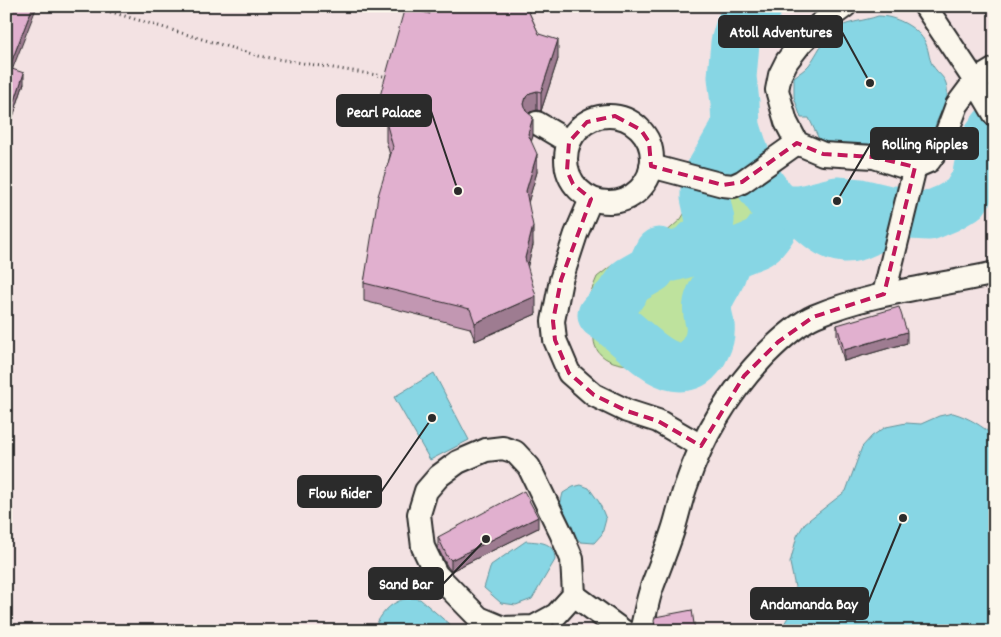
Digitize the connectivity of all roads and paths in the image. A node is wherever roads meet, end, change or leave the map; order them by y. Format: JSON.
{"nodes":[{"id":1,"x":91,"y":6,"type":"edge"},
{"id":2,"x":845,"y":6,"type":"edge"},
{"id":3,"x":926,"y":6,"type":"edge"},
{"id":4,"x":995,"y":69,"type":"edge"},
{"id":5,"x":390,"y":78,"type":"edge"},
{"id":6,"x":979,"y":88,"type":"junction"},
{"id":7,"x":995,"y":115,"type":"edge"},
{"id":8,"x":537,"y":122,"type":"dead end"},
{"id":9,"x":569,"y":142,"type":"junction"},
{"id":10,"x":792,"y":146,"type":"junction"},
{"id":11,"x":656,"y":167,"type":"junction"},
{"id":12,"x":913,"y":176,"type":"junction"},
{"id":13,"x":591,"y":199,"type":"junction"},
{"id":14,"x":995,"y":273,"type":"edge"},
{"id":15,"x":884,"y":294,"type":"junction"},
{"id":16,"x":702,"y":446,"type":"junction"},
{"id":17,"x":574,"y":595,"type":"junction"},
{"id":18,"x":623,"y":631,"type":"edge"},
{"id":19,"x":641,"y":631,"type":"edge"}],
"edges":[{"from":1,"to":5,"type":"path"},
{"from":2,"to":10,"type":"street"},
{"from":3,"to":6,"type":"street"},
{"from":4,"to":6,"type":"street"},
{"from":6,"to":7,"type":"street"},
{"from":6,"to":12,"type":"street"},
{"from":8,"to":9,"type":"street"},
{"from":9,"to":11,"type":"street"},
{"from":9,"to":13,"type":"street"},
{"from":10,"to":11,"type":"street"},
{"from":10,"to":12,"type":"street"},
{"from":11,"to":13,"type":"street"},
{"from":12,"to":15,"type":"street"},
{"from":13,"to":16,"type":"street"},
{"from":14,"to":15,"type":"street"},
{"from":15,"to":16,"type":"street"},
{"from":16,"to":19,"type":"street"},
{"from":17,"to":17,"type":"street"},
{"from":17,"to":18,"type":"street"}]}
